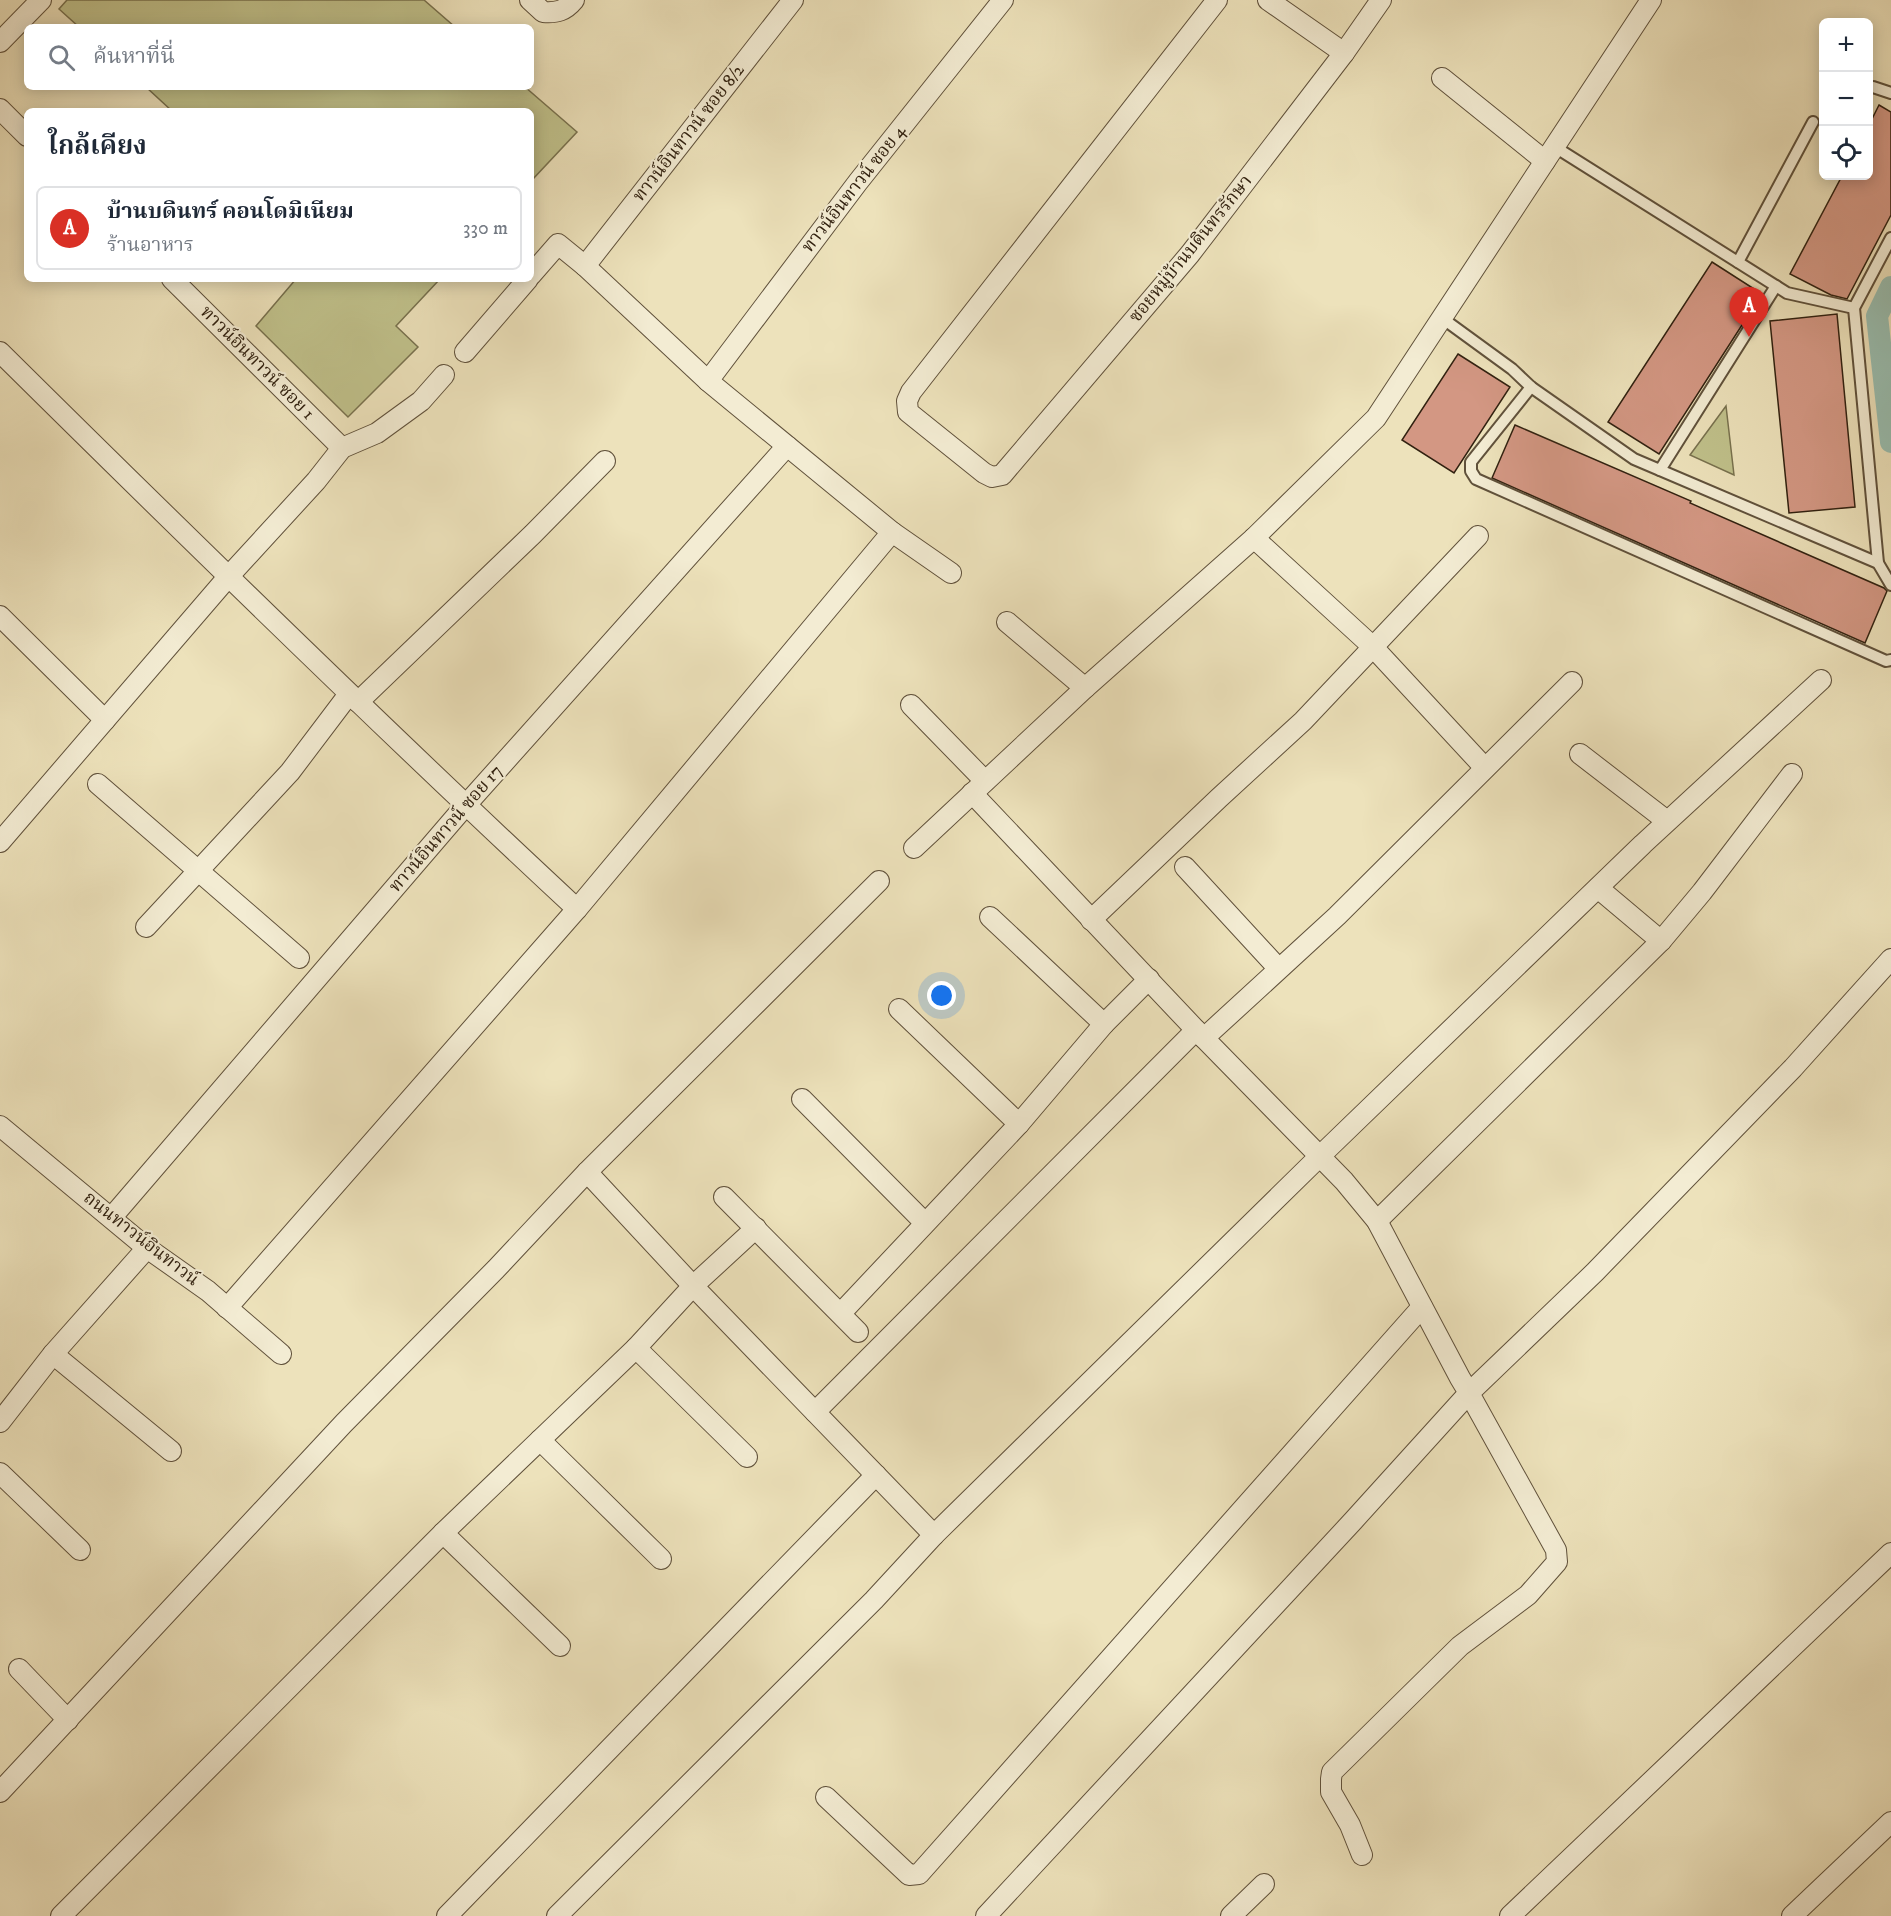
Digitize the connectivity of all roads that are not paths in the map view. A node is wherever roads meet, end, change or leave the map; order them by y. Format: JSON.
{"nodes":[{"id":1,"x":40,"y":0,"type":"edge"},
{"id":2,"x":530,"y":0,"type":"edge"},
{"id":3,"x":574,"y":0,"type":"edge"},
{"id":4,"x":793,"y":0,"type":"edge"},
{"id":5,"x":1003,"y":0,"type":"edge"},
{"id":6,"x":1217,"y":0,"type":"edge"},
{"id":7,"x":1268,"y":0,"type":"edge"},
{"id":8,"x":1381,"y":0,"type":"edge"},
{"id":9,"x":1651,"y":0,"type":"edge"},
{"id":10,"x":0,"y":42,"type":"edge"},
{"id":11,"x":1344,"y":53,"type":"junction"},
{"id":12,"x":1442,"y":78,"type":"dead end"},
{"id":13,"x":1873,"y":87,"type":"dead end"},
{"id":14,"x":1891,"y":93,"type":"edge"},
{"id":15,"x":0,"y":109,"type":"edge"},
{"id":16,"x":1813,"y":122,"type":"dead end"},
{"id":17,"x":24,"y":133,"type":"edge"},
{"id":18,"x":1550,"y":154,"type":"junction"},
{"id":19,"x":1891,"y":238,"type":"edge"},
{"id":20,"x":1738,"y":262,"type":"junction"},
{"id":21,"x":585,"y":266,"type":"junction"},
{"id":22,"x":534,"y":272,"type":"edge"},
{"id":23,"x":175,"y":282,"type":"edge"},
{"id":24,"x":525,"y":282,"type":"edge"},
{"id":25,"x":1776,"y":286,"type":"junction"},
{"id":26,"x":1854,"y":309,"type":"junction"},
{"id":27,"x":1442,"y":318,"type":"junction"},
{"id":28,"x":0,"y":352,"type":"edge"},
{"id":29,"x":465,"y":352,"type":"dead end"},
{"id":30,"x":444,"y":375,"type":"dead end"},
{"id":31,"x":708,"y":381,"type":"junction"},
{"id":32,"x":1531,"y":387,"type":"junction"},
{"id":33,"x":786,"y":446,"type":"junction"},
{"id":34,"x":342,"y":448,"type":"junction"},
{"id":35,"x":605,"y":461,"type":"dead end"},
{"id":36,"x":1660,"y":470,"type":"junction"},
{"id":37,"x":892,"y":531,"type":"junction"},
{"id":38,"x":1478,"y":536,"type":"dead end"},
{"id":39,"x":1254,"y":537,"type":"junction"},
{"id":40,"x":1878,"y":563,"type":"junction"},
{"id":41,"x":951,"y":573,"type":"dead end"},
{"id":42,"x":228,"y":577,"type":"junction"},
{"id":43,"x":1891,"y":585,"type":"edge"},
{"id":44,"x":0,"y":616,"type":"edge"},
{"id":45,"x":1007,"y":622,"type":"dead end"},
{"id":46,"x":1372,"y":646,"type":"junction"},
{"id":47,"x":1891,"y":660,"type":"edge"},
{"id":48,"x":1821,"y":680,"type":"dead end"},
{"id":49,"x":1572,"y":682,"type":"dead end"},
{"id":50,"x":1085,"y":688,"type":"junction"},
{"id":51,"x":354,"y":698,"type":"junction"},
{"id":52,"x":911,"y":705,"type":"dead end"},
{"id":53,"x":105,"y":720,"type":"junction"},
{"id":54,"x":1580,"y":754,"type":"dead end"},
{"id":55,"x":1485,"y":768,"type":"junction"},
{"id":56,"x":1792,"y":774,"type":"dead end"},
{"id":57,"x":98,"y":784,"type":"dead end"},
{"id":58,"x":978,"y":787,"type":"junction"},
{"id":59,"x":465,"y":806,"type":"junction"},
{"id":60,"x":1668,"y":821,"type":"junction"},
{"id":61,"x":0,"y":842,"type":"edge"},
{"id":62,"x":914,"y":848,"type":"dead end"},
{"id":63,"x":1185,"y":867,"type":"dead end"},
{"id":64,"x":200,"y":870,"type":"junction"},
{"id":65,"x":879,"y":881,"type":"dead end"},
{"id":66,"x":1598,"y":888,"type":"junction"},
{"id":67,"x":577,"y":909,"type":"junction"},
{"id":68,"x":990,"y":917,"type":"dead end"},
{"id":69,"x":1091,"y":920,"type":"junction"},
{"id":70,"x":146,"y":927,"type":"dead end"},
{"id":71,"x":1661,"y":941,"type":"junction"},
{"id":72,"x":299,"y":958,"type":"dead end"},
{"id":73,"x":1891,"y":959,"type":"edge"},
{"id":74,"x":1278,"y":968,"type":"junction"},
{"id":75,"x":1149,"y":979,"type":"junction"},
{"id":76,"x":899,"y":1009,"type":"dead end"},
{"id":77,"x":1104,"y":1024,"type":"junction"},
{"id":78,"x":1200,"y":1034,"type":"junction"},
{"id":79,"x":802,"y":1099,"type":"dead end"},
{"id":80,"x":1019,"y":1124,"type":"junction"},
{"id":81,"x":0,"y":1126,"type":"edge"},
{"id":82,"x":1319,"y":1157,"type":"junction"},
{"id":83,"x":587,"y":1172,"type":"junction"},
{"id":84,"x":724,"y":1197,"type":"dead end"},
{"id":85,"x":111,"y":1217,"type":"junction"},
{"id":86,"x":1377,"y":1221,"type":"junction"},
{"id":87,"x":926,"y":1223,"type":"junction"},
{"id":88,"x":756,"y":1228,"type":"junction"},
{"id":89,"x":147,"y":1248,"type":"junction"},
{"id":90,"x":693,"y":1286,"type":"junction"},
{"id":91,"x":1422,"y":1306,"type":"junction"},
{"id":92,"x":227,"y":1308,"type":"junction"},
{"id":93,"x":841,"y":1312,"type":"junction"},
{"id":94,"x":858,"y":1332,"type":"dead end"},
{"id":95,"x":636,"y":1348,"type":"junction"},
{"id":96,"x":53,"y":1354,"type":"junction"},
{"id":97,"x":281,"y":1354,"type":"dead end"},
{"id":98,"x":1469,"y":1393,"type":"junction"},
{"id":99,"x":815,"y":1412,"type":"junction"},
{"id":100,"x":0,"y":1422,"type":"edge"},
{"id":101,"x":540,"y":1440,"type":"junction"},
{"id":102,"x":171,"y":1451,"type":"dead end"},
{"id":103,"x":747,"y":1457,"type":"dead end"},
{"id":104,"x":0,"y":1473,"type":"edge"},
{"id":105,"x":876,"y":1475,"type":"junction"},
{"id":106,"x":443,"y":1533,"type":"junction"},
{"id":107,"x":934,"y":1535,"type":"junction"},
{"id":108,"x":80,"y":1550,"type":"dead end"},
{"id":109,"x":1891,"y":1553,"type":"edge"},
{"id":110,"x":661,"y":1559,"type":"dead end"},
{"id":111,"x":560,"y":1646,"type":"dead end"},
{"id":112,"x":19,"y":1669,"type":"dead end"},
{"id":113,"x":68,"y":1720,"type":"junction"},
{"id":114,"x":0,"y":1792,"type":"edge"},
{"id":115,"x":826,"y":1797,"type":"dead end"},
{"id":116,"x":1891,"y":1822,"type":"edge"},
{"id":117,"x":1362,"y":1855,"type":"dead end"},
{"id":118,"x":1264,"y":1884,"type":"dead end"},
{"id":119,"x":61,"y":1916,"type":"edge"},
{"id":120,"x":447,"y":1916,"type":"edge"},
{"id":121,"x":557,"y":1916,"type":"edge"},
{"id":122,"x":986,"y":1916,"type":"edge"},
{"id":123,"x":1231,"y":1916,"type":"edge"},
{"id":124,"x":1510,"y":1916,"type":"edge"},
{"id":125,"x":1792,"y":1916,"type":"edge"}],
"edges":[{"from":1,"to":10,"type":"street"},
{"from":2,"to":3,"type":"street"},
{"from":4,"to":21,"type":"street","name":"ทาวน์อินทาวน์ ซอย 8/2"},
{"from":5,"to":31,"type":"street","name":"ทาวน์อินทาวน์ ซอย 4"},
{"from":6,"to":11,"type":"street","name":"ซอยหมู่บ้านบดินทรรักษา"},
{"from":7,"to":11,"type":"street"},
{"from":8,"to":11,"type":"street","name":"ซอยหมู่บ้านบดินทรรักษา"},
{"from":9,"to":18,"type":"street"},
{"from":12,"to":18,"type":"street"},
{"from":13,"to":14,"type":"lane"},
{"from":15,"to":17,"type":"street"},
{"from":16,"to":20,"type":"lane"},
{"from":18,"to":20,"type":"lane"},
{"from":18,"to":27,"type":"street"},
{"from":19,"to":26,"type":"lane"},
{"from":20,"to":25,"type":"lane"},
{"from":21,"to":22,"type":"street"},
{"from":21,"to":31,"type":"street"},
{"from":23,"to":34,"type":"street","name":"ทาวน์อินทาวน์ ซอย 1"},
{"from":24,"to":29,"type":"street"},
{"from":25,"to":26,"type":"lane"},
{"from":25,"to":36,"type":"lane"},
{"from":26,"to":40,"type":"lane"},
{"from":27,"to":32,"type":"lane"},
{"from":27,"to":39,"type":"street"},
{"from":28,"to":42,"type":"street"},
{"from":30,"to":34,"type":"street"},
{"from":31,"to":33,"type":"street"},
{"from":32,"to":36,"type":"lane"},
{"from":32,"to":47,"type":"lane"},
{"from":33,"to":37,"type":"street"},
{"from":33,"to":59,"type":"street","name":"ทาวน์อินทาวน์ ซอย 17"},
{"from":34,"to":42,"type":"street"},
{"from":35,"to":51,"type":"street"},
{"from":36,"to":40,"type":"lane"},
{"from":37,"to":41,"type":"street"},
{"from":37,"to":67,"type":"street"},
{"from":38,"to":46,"type":"street"},
{"from":39,"to":46,"type":"street"},
{"from":39,"to":50,"type":"street"},
{"from":40,"to":43,"type":"lane"},
{"from":42,"to":51,"type":"street"},
{"from":42,"to":53,"type":"street"},
{"from":44,"to":53,"type":"street"},
{"from":45,"to":50,"type":"street"},
{"from":46,"to":55,"type":"street"},
{"from":46,"to":69,"type":"street"},
{"from":48,"to":60,"type":"street"},
{"from":49,"to":55,"type":"street"},
{"from":50,"to":58,"type":"street"},
{"from":51,"to":59,"type":"street"},
{"from":51,"to":64,"type":"street"},
{"from":52,"to":58,"type":"street"},
{"from":53,"to":61,"type":"street"},
{"from":54,"to":60,"type":"street"},
{"from":55,"to":74,"type":"street"},
{"from":56,"to":71,"type":"street"},
{"from":57,"to":64,"type":"street"},
{"from":58,"to":62,"type":"street"},
{"from":58,"to":69,"type":"street"},
{"from":59,"to":67,"type":"street"},
{"from":59,"to":85,"type":"street","name":"ทาวน์อินทาวน์ ซอย 17"},
{"from":60,"to":66,"type":"street"},
{"from":63,"to":74,"type":"street"},
{"from":64,"to":70,"type":"street"},
{"from":64,"to":72,"type":"street"},
{"from":65,"to":83,"type":"street"},
{"from":66,"to":71,"type":"street"},
{"from":66,"to":82,"type":"street"},
{"from":67,"to":92,"type":"street"},
{"from":68,"to":77,"type":"street"},
{"from":69,"to":75,"type":"street"},
{"from":71,"to":86,"type":"street"},
{"from":73,"to":98,"type":"street"},
{"from":74,"to":78,"type":"street"},
{"from":75,"to":77,"type":"street"},
{"from":75,"to":78,"type":"street"},
{"from":76,"to":80,"type":"street"},
{"from":77,"to":80,"type":"street"},
{"from":78,"to":82,"type":"street"},
{"from":78,"to":99,"type":"street"},
{"from":79,"to":87,"type":"street"},
{"from":80,"to":87,"type":"street"},
{"from":81,"to":85,"type":"street","name":"ถนนทาวน์อินทาวน์"},
{"from":82,"to":86,"type":"street"},
{"from":82,"to":107,"type":"street"},
{"from":83,"to":90,"type":"street"},
{"from":83,"to":113,"type":"street"},
{"from":84,"to":88,"type":"street"},
{"from":85,"to":89,"type":"street","name":"ถนนทาวน์อินทาวน์"},
{"from":86,"to":91,"type":"street"},
{"from":87,"to":93,"type":"street"},
{"from":88,"to":90,"type":"street"},
{"from":88,"to":93,"type":"street"},
{"from":89,"to":92,"type":"street","name":"ถนนทาวน์อินทาวน์"},
{"from":89,"to":96,"type":"street"},
{"from":90,"to":95,"type":"street"},
{"from":90,"to":99,"type":"street"},
{"from":91,"to":98,"type":"street"},
{"from":91,"to":115,"type":"street"},
{"from":92,"to":97,"type":"street","name":"ถนนทาวน์อินทาวน์"},
{"from":93,"to":94,"type":"street"},
{"from":95,"to":101,"type":"street"},
{"from":95,"to":103,"type":"street"},
{"from":96,"to":100,"type":"street"},
{"from":96,"to":102,"type":"street"},
{"from":98,"to":117,"type":"street"},
{"from":98,"to":122,"type":"street"},
{"from":99,"to":105,"type":"street"},
{"from":101,"to":106,"type":"street"},
{"from":101,"to":110,"type":"street"},
{"from":104,"to":108,"type":"street"},
{"from":105,"to":107,"type":"street"},
{"from":105,"to":120,"type":"street"},
{"from":106,"to":111,"type":"street"},
{"from":106,"to":119,"type":"street"},
{"from":107,"to":121,"type":"street"},
{"from":109,"to":124,"type":"street"},
{"from":112,"to":113,"type":"street"},
{"from":113,"to":114,"type":"street"},
{"from":116,"to":125,"type":"street"},
{"from":118,"to":123,"type":"street"}]}
